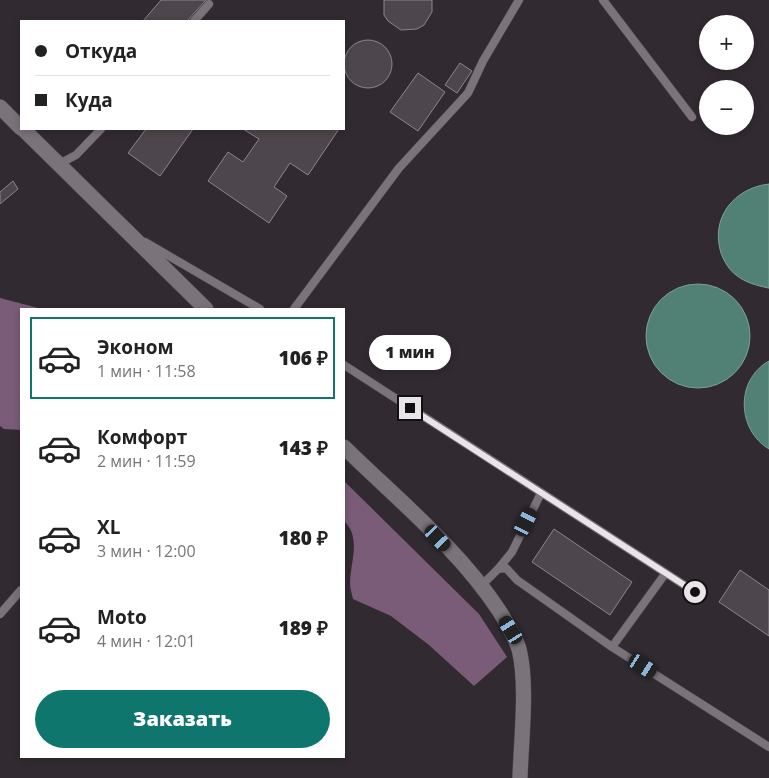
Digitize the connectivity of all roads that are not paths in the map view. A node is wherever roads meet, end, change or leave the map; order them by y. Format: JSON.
{"nodes":[{"id":1,"x":520,"y":0,"type":"edge"},
{"id":2,"x":603,"y":0,"type":"edge"},
{"id":3,"x":209,"y":4,"type":"dead end"},
{"id":4,"x":195,"y":20,"type":"edge"},
{"id":5,"x":0,"y":107,"type":"edge"},
{"id":6,"x":692,"y":117,"type":"dead end"},
{"id":7,"x":20,"y":126,"type":"edge"},
{"id":8,"x":24,"y":130,"type":"edge"},
{"id":9,"x":100,"y":130,"type":"edge"},
{"id":10,"x":59,"y":164,"type":"junction"},
{"id":11,"x":126,"y":230,"type":"junction"},
{"id":12,"x":198,"y":306,"type":"edge"},
{"id":13,"x":258,"y":308,"type":"edge"},
{"id":14,"x":295,"y":308,"type":"edge"},
{"id":15,"x":345,"y":367,"type":"edge"},
{"id":16,"x":345,"y":448,"type":"edge"},
{"id":17,"x":541,"y":493,"type":"junction"},
{"id":18,"x":498,"y":569,"type":"junction"},
{"id":19,"x":665,"y":574,"type":"junction"},
{"id":20,"x":482,"y":585,"type":"junction"},
{"id":21,"x":20,"y":591,"type":"edge"},
{"id":22,"x":695,"y":592,"type":"dead end"},
{"id":23,"x":0,"y":614,"type":"edge"},
{"id":24,"x":612,"y":647,"type":"junction"},
{"id":25,"x":768,"y":743,"type":"edge"},
{"id":26,"x":520,"y":778,"type":"edge"}],
"edges":[{"from":1,"to":14,"type":"lane"},
{"from":2,"to":6,"type":"lane"},
{"from":3,"to":4,"type":"lane"},
{"from":5,"to":7,"type":"street"},
{"from":8,"to":10,"type":"street"},
{"from":9,"to":10,"type":"lane"},
{"from":10,"to":11,"type":"street"},
{"from":11,"to":12,"type":"street"},
{"from":11,"to":13,"type":"lane"},
{"from":15,"to":17,"type":"lane"},
{"from":16,"to":20,"type":"street"},
{"from":17,"to":18,"type":"lane"},
{"from":17,"to":19,"type":"lane"},
{"from":18,"to":20,"type":"lane"},
{"from":18,"to":24,"type":"lane"},
{"from":19,"to":22,"type":"lane"},
{"from":19,"to":24,"type":"lane"},
{"from":20,"to":26,"type":"street"},
{"from":21,"to":23,"type":"lane"},
{"from":24,"to":25,"type":"lane"}]}
